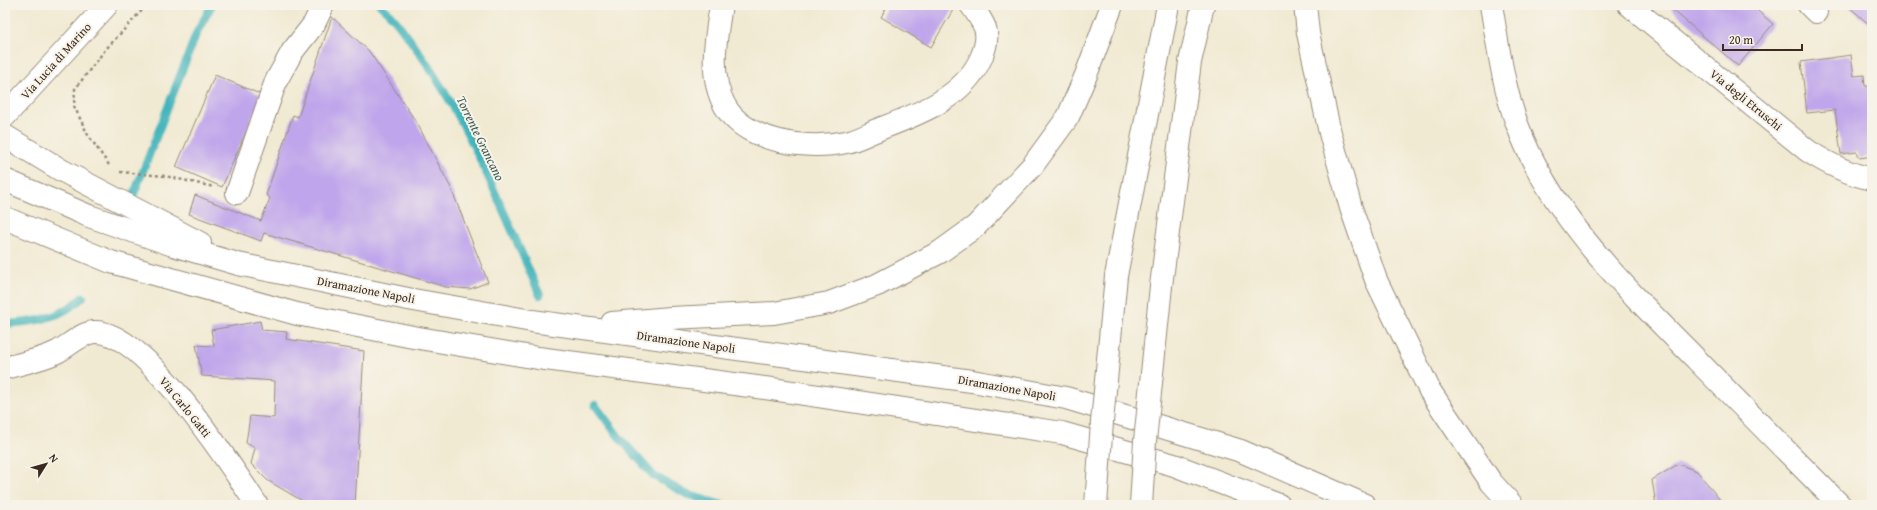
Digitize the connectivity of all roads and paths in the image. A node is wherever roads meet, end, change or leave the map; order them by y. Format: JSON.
{"nodes":[{"id":1,"x":107,"y":5,"type":"edge"},
{"id":2,"x":147,"y":5,"type":"edge"},
{"id":3,"x":324,"y":5,"type":"edge"},
{"id":4,"x":721,"y":5,"type":"edge"},
{"id":5,"x":971,"y":5,"type":"edge"},
{"id":6,"x":1112,"y":5,"type":"edge"},
{"id":7,"x":1168,"y":5,"type":"edge"},
{"id":8,"x":1203,"y":5,"type":"edge"},
{"id":9,"x":1305,"y":5,"type":"edge"},
{"id":10,"x":1491,"y":5,"type":"edge"},
{"id":11,"x":1629,"y":5,"type":"edge"},
{"id":12,"x":5,"y":116,"type":"edge"},
{"id":13,"x":5,"y":136,"type":"edge"},
{"id":14,"x":1872,"y":179,"type":"edge"},
{"id":15,"x":5,"y":180,"type":"edge"},
{"id":16,"x":237,"y":193,"type":"joint"},
{"id":17,"x":5,"y":218,"type":"edge"},
{"id":18,"x":238,"y":264,"type":"junction"},
{"id":19,"x":573,"y":326,"type":"junction"},
{"id":20,"x":5,"y":368,"type":"edge"},
{"id":21,"x":1278,"y":504,"type":"edge"},
{"id":22,"x":257,"y":505,"type":"edge"},
{"id":23,"x":1096,"y":505,"type":"edge"},
{"id":24,"x":1140,"y":505,"type":"edge"},
{"id":25,"x":1365,"y":505,"type":"edge"},
{"id":26,"x":1512,"y":505,"type":"edge"},
{"id":27,"x":1840,"y":505,"type":"edge"}],
"edges":[{"from":1,"to":12,"type":"main road","name":"Via Lucia di Marino"},
{"from":2,"to":16,"type":"path"},
{"from":3,"to":16,"type":"main road"},
{"from":4,"to":5,"type":"main road"},
{"from":6,"to":19,"type":"main road"},
{"from":7,"to":23,"type":"main road","bridge":true},
{"from":8,"to":24,"type":"main road","bridge":true},
{"from":9,"to":26,"type":"main road"},
{"from":10,"to":27,"type":"main road"},
{"from":11,"to":14,"type":"main road","name":"Via degli Etruschi"},
{"from":13,"to":18,"type":"main road"},
{"from":15,"to":18,"type":"main road","name":"Diramazione Napoli"},
{"from":17,"to":21,"type":"main road"},
{"from":18,"to":19,"type":"main road","name":"Diramazione Napoli"},
{"from":19,"to":25,"type":"main road","name":"Diramazione Napoli"},
{"from":20,"to":22,"type":"main road","name":"Via Carlo Gatti"}]}
